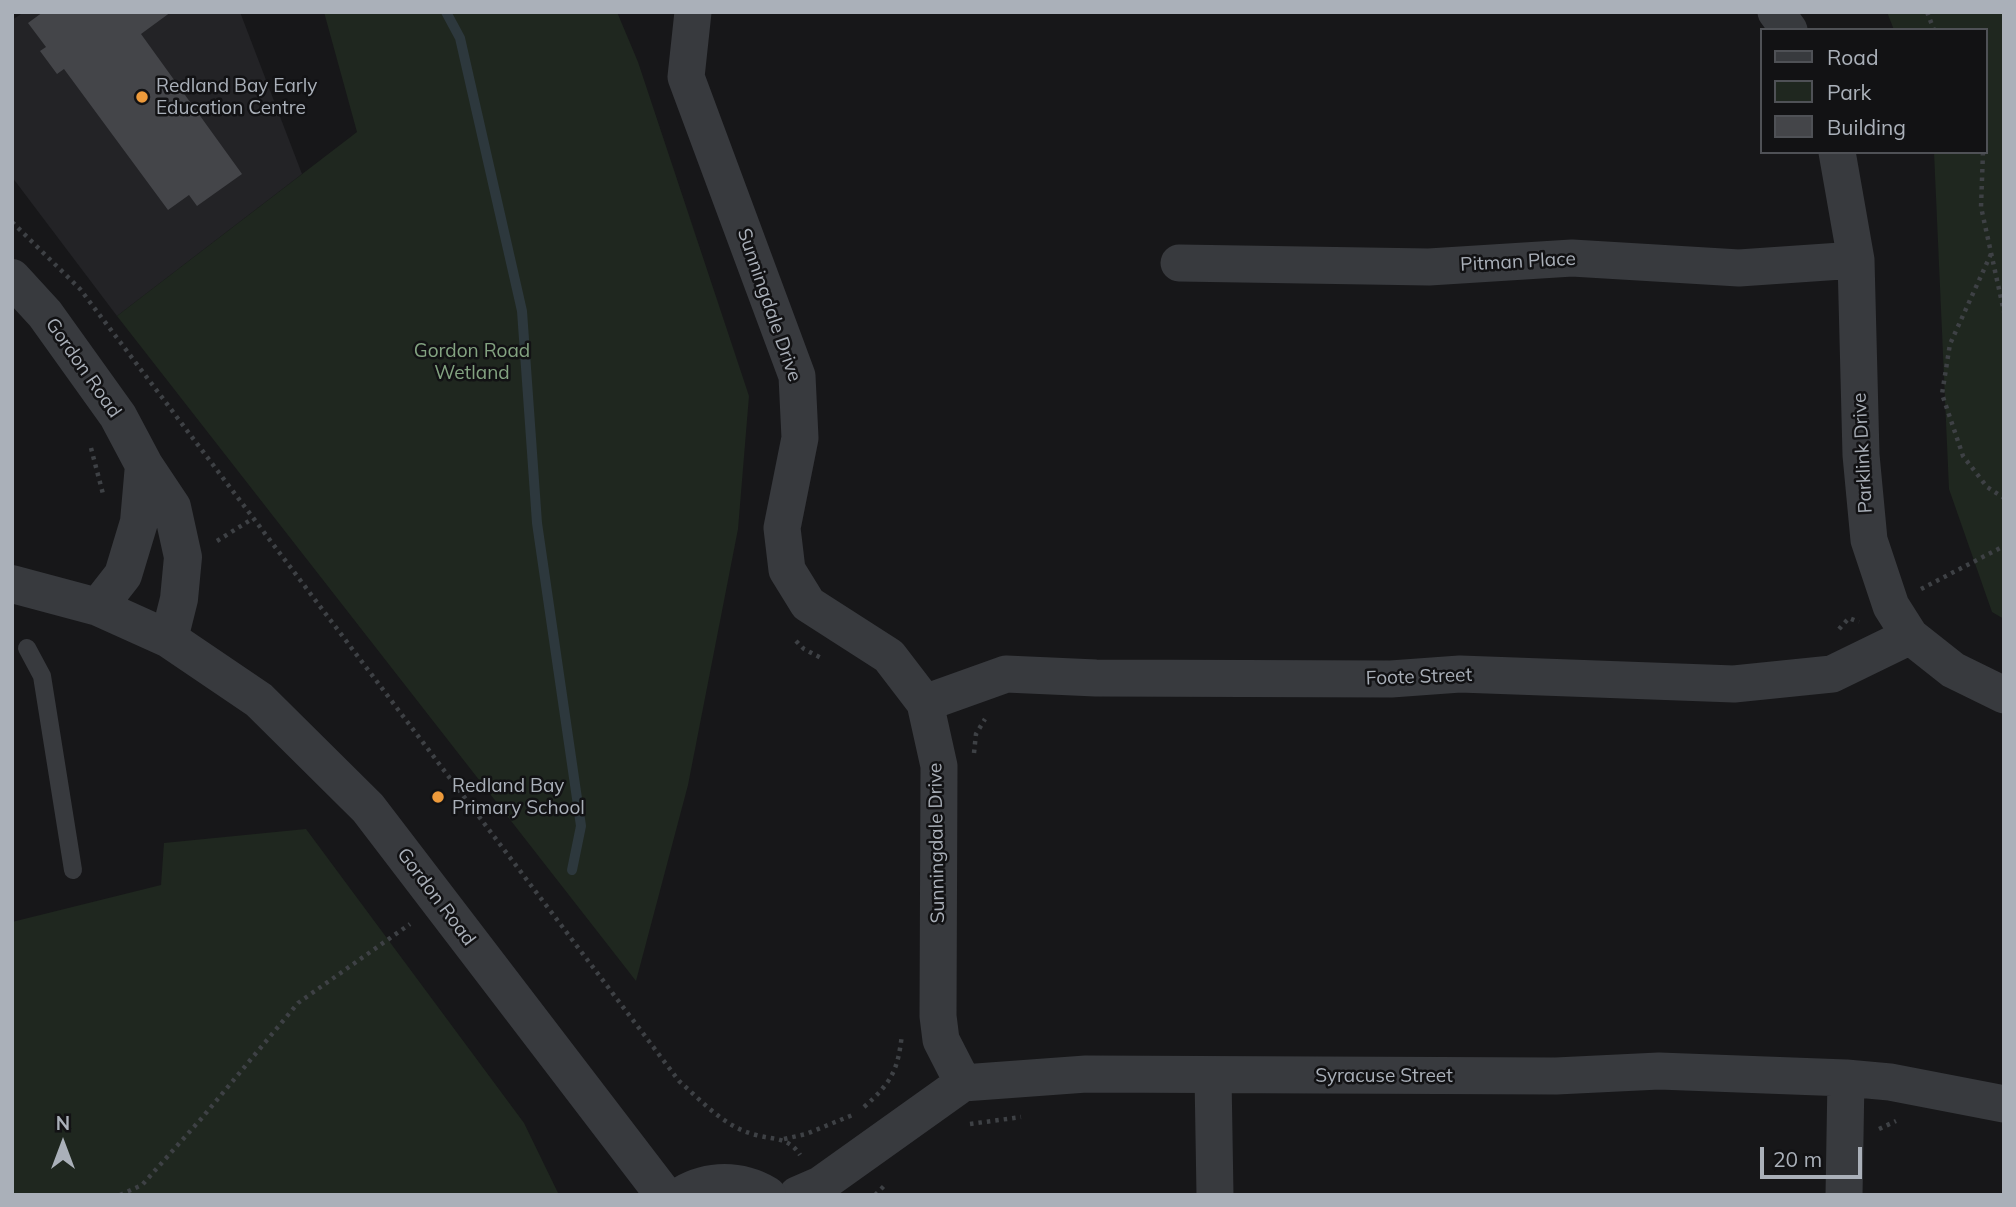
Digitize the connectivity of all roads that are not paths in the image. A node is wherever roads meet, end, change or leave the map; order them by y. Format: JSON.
{"nodes":[{"id":1,"x":693,"y":12,"type":"edge"},
{"id":2,"x":1776,"y":12,"type":"edge"},
{"id":3,"x":1788,"y":28,"type":"edge"},
{"id":4,"x":1838,"y":154,"type":"edge"},
{"id":5,"x":1856,"y":260,"type":"junction"},
{"id":6,"x":1179,"y":263,"type":"dead end"},
{"id":7,"x":12,"y":278,"type":"edge"},
{"id":8,"x":144,"y":465,"type":"junction"},
{"id":9,"x":12,"y":584,"type":"edge"},
{"id":10,"x":98,"y":607,"type":"junction"},
{"id":11,"x":1910,"y":636,"type":"junction"},
{"id":12,"x":169,"y":639,"type":"junction"},
{"id":13,"x":27,"y":648,"type":"dead end"},
{"id":14,"x":2004,"y":695,"type":"edge"},
{"id":15,"x":925,"y":703,"type":"junction"},
{"id":16,"x":73,"y":870,"type":"dead end"},
{"id":17,"x":1213,"y":1076,"type":"junction"},
{"id":18,"x":1846,"y":1078,"type":"junction"},
{"id":19,"x":963,"y":1083,"type":"junction"},
{"id":20,"x":2004,"y":1104,"type":"edge"},
{"id":21,"x":664,"y":1195,"type":"edge"},
{"id":22,"x":681,"y":1195,"type":"edge"},
{"id":23,"x":767,"y":1195,"type":"edge"},
{"id":24,"x":797,"y":1195,"type":"edge"},
{"id":25,"x":1215,"y":1195,"type":"edge"},
{"id":26,"x":1844,"y":1195,"type":"edge"}],
"edges":[{"from":1,"to":15,"type":"street","name":"Sunningdale Drive"},
{"from":2,"to":3,"type":"street"},
{"from":4,"to":5,"type":"street","name":"Parklink Drive"},
{"from":5,"to":6,"type":"street","name":"Pitman Place"},
{"from":5,"to":11,"type":"street","name":"Parklink Drive"},
{"from":7,"to":8,"type":"street","name":"Gordon Road"},
{"from":8,"to":10,"type":"street"},
{"from":8,"to":12,"type":"street","name":"Gordon Road"},
{"from":9,"to":10,"type":"street","name":"Gordon Road"},
{"from":10,"to":12,"type":"street","name":"Gordon Road"},
{"from":11,"to":14,"type":"street","name":"Parklink Drive"},
{"from":11,"to":15,"type":"street","name":"Foote Street"},
{"from":12,"to":21,"type":"street","name":"Gordon Road"},
{"from":13,"to":16,"type":"lane"},
{"from":15,"to":19,"type":"street","name":"Sunningdale Drive"},
{"from":17,"to":18,"type":"street","name":"Syracuse Street"},
{"from":17,"to":19,"type":"street","name":"Syracuse Street"},
{"from":17,"to":25,"type":"street"},
{"from":18,"to":20,"type":"street","name":"Syracuse Street"},
{"from":18,"to":26,"type":"street"},
{"from":19,"to":24,"type":"street"},
{"from":22,"to":23,"type":"street"}]}
